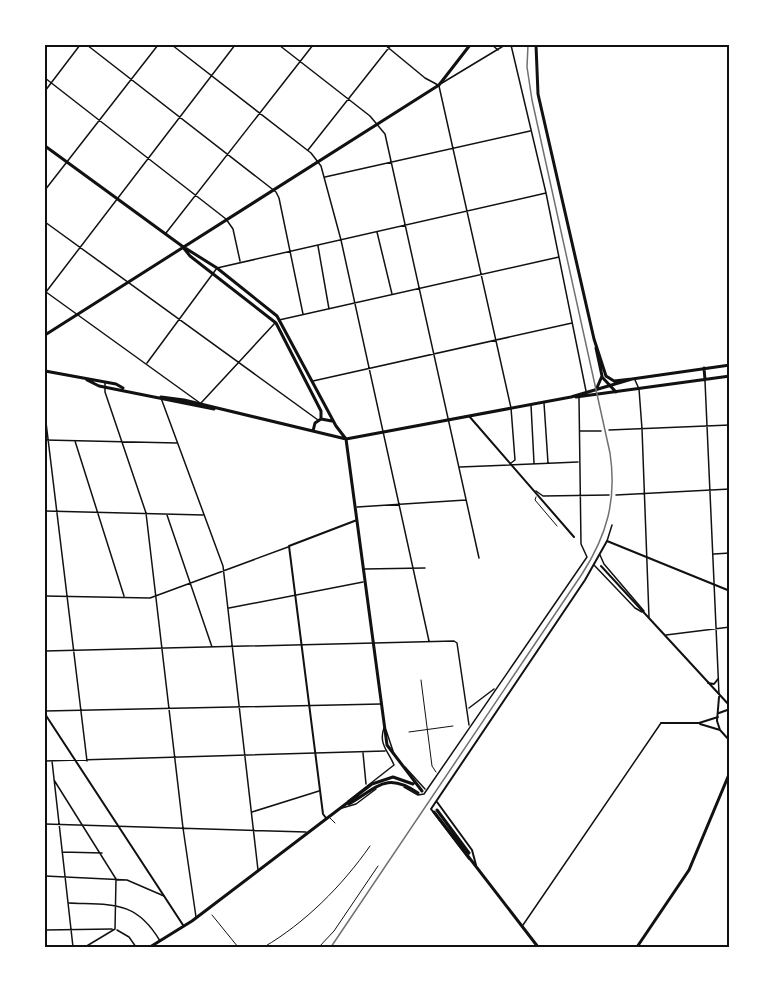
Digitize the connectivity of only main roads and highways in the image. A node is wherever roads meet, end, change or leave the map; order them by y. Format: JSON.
{"nodes":[{"id":1,"x":470,"y":45,"type":"edge"},
{"id":2,"x":536,"y":45,"type":"edge"},
{"id":3,"x":45,"y":146,"type":"edge"},
{"id":4,"x":182,"y":246,"type":"junction"},
{"id":5,"x":45,"y":335,"type":"edge"},
{"id":6,"x":296,"y":350,"type":"junction"},
{"id":7,"x":291,"y":352,"type":"junction"},
{"id":8,"x":730,"y":365,"type":"edge"},
{"id":9,"x":704,"y":368,"type":"junction"},
{"id":10,"x":45,"y":371,"type":"edge"},
{"id":11,"x":604,"y":376,"type":"junction"},
{"id":12,"x":730,"y":376,"type":"edge"},
{"id":13,"x":644,"y":377,"type":"junction"},
{"id":14,"x":633,"y":379,"type":"junction"},
{"id":15,"x":705,"y":380,"type":"junction"},
{"id":16,"x":312,"y":381,"type":"junction"},
{"id":17,"x":307,"y":384,"type":"junction"},
{"id":18,"x":609,"y":387,"type":"junction"},
{"id":19,"x":645,"y":388,"type":"junction"},
{"id":20,"x":596,"y":390,"type":"junction"},
{"id":21,"x":616,"y":392,"type":"junction"},
{"id":22,"x":161,"y":397,"type":"junction"},
{"id":23,"x":571,"y":397,"type":"junction"},
{"id":24,"x":200,"y":405,"type":"junction"},
{"id":25,"x":320,"y":419,"type":"junction"},
{"id":26,"x":334,"y":422,"type":"junction"},
{"id":27,"x":313,"y":431,"type":"junction"},
{"id":28,"x":346,"y":439,"type":"junction"},
{"id":29,"x":730,"y":772,"type":"edge"},
{"id":30,"x":434,"y":810,"type":"road end"},
{"id":31,"x":150,"y":947,"type":"edge"},
{"id":32,"x":538,"y":947,"type":"edge"},
{"id":33,"x":637,"y":947,"type":"edge"}],
"edges":[{"from":1,"to":4,"type":"main road"},
{"from":2,"to":11,"type":"main road"},
{"from":3,"to":4,"type":"main road"},
{"from":4,"to":5,"type":"main road"},
{"from":4,"to":6,"type":"main road"},
{"from":4,"to":7,"type":"main road"},
{"from":6,"to":7,"type":"main road"},
{"from":6,"to":16,"type":"main road"},
{"from":7,"to":17,"type":"main road"},
{"from":8,"to":9,"type":"main road"},
{"from":9,"to":13,"type":"main road"},
{"from":9,"to":15,"type":"main road"},
{"from":10,"to":22,"type":"main road"},
{"from":11,"to":14,"type":"main road"},
{"from":11,"to":18,"type":"main road"},
{"from":11,"to":20,"type":"main road"},
{"from":12,"to":15,"type":"main road"},
{"from":13,"to":14,"type":"main road"},
{"from":13,"to":19,"type":"main road"},
{"from":14,"to":18,"type":"main road"},
{"from":15,"to":19,"type":"main road"},
{"from":16,"to":17,"type":"main road"},
{"from":16,"to":26,"type":"main road"},
{"from":17,"to":25,"type":"main road"},
{"from":18,"to":20,"type":"main road"},
{"from":18,"to":21,"type":"main road"},
{"from":19,"to":21,"type":"main road"},
{"from":20,"to":23,"type":"main road"},
{"from":21,"to":23,"type":"main road"},
{"from":22,"to":24,"type":"main road"},
{"from":22,"to":24,"type":"main road"},
{"from":23,"to":28,"type":"main road"},
{"from":24,"to":27,"type":"main road"},
{"from":25,"to":26,"type":"main road"},
{"from":25,"to":27,"type":"main road"},
{"from":26,"to":28,"type":"main road"},
{"from":27,"to":28,"type":"main road"},
{"from":28,"to":31,"type":"main road"},
{"from":29,"to":33,"type":"main road"},
{"from":30,"to":32,"type":"main road"}]}
